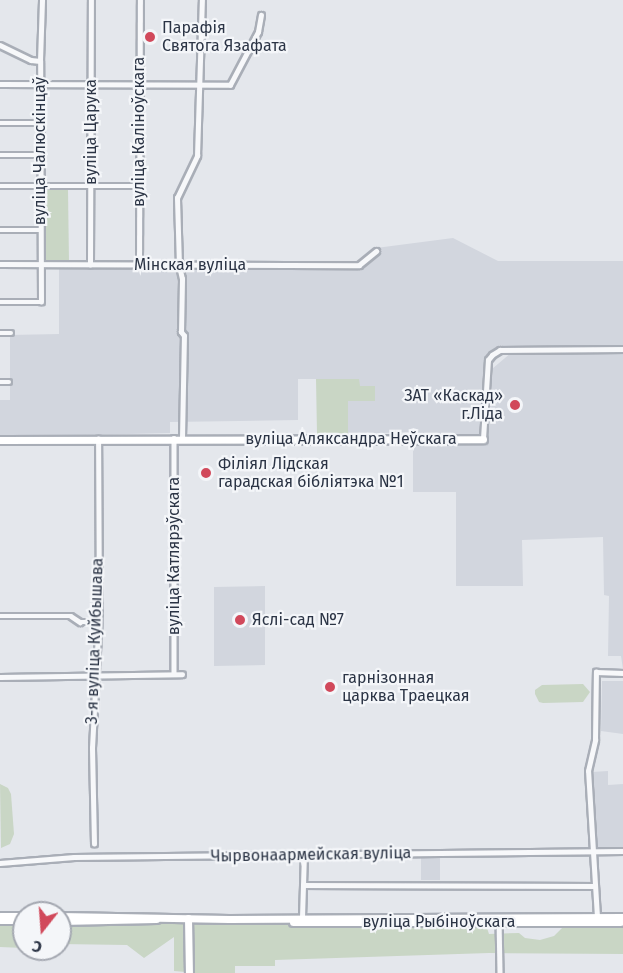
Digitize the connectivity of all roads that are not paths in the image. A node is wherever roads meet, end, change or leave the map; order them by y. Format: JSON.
{"nodes":[{"id":1,"x":42,"y":0,"type":"edge"},
{"id":2,"x":91,"y":0,"type":"edge"},
{"id":3,"x":140,"y":0,"type":"edge"},
{"id":4,"x":202,"y":0,"type":"edge"},
{"id":5,"x":261,"y":15,"type":"dead end"},
{"id":6,"x":0,"y":45,"type":"edge"},
{"id":7,"x":40,"y":61,"type":"junction"},
{"id":8,"x":139,"y":83,"type":"junction"},
{"id":9,"x":0,"y":84,"type":"edge"},
{"id":10,"x":40,"y":84,"type":"junction"},
{"id":11,"x":91,"y":84,"type":"junction"},
{"id":12,"x":199,"y":85,"type":"junction"},
{"id":13,"x":0,"y":123,"type":"edge"},
{"id":14,"x":40,"y":123,"type":"junction"},
{"id":15,"x":0,"y":154,"type":"edge"},
{"id":16,"x":40,"y":155,"type":"junction"},
{"id":17,"x":0,"y":186,"type":"edge"},
{"id":18,"x":40,"y":186,"type":"junction"},
{"id":19,"x":91,"y":186,"type":"junction"},
{"id":20,"x":138,"y":186,"type":"junction"},
{"id":21,"x":0,"y":230,"type":"edge"},
{"id":22,"x":39,"y":230,"type":"junction"},
{"id":23,"x":376,"y":251,"type":"dead end"},
{"id":24,"x":0,"y":264,"type":"edge"},
{"id":25,"x":40,"y":264,"type":"junction"},
{"id":26,"x":90,"y":265,"type":"junction"},
{"id":27,"x":139,"y":265,"type":"junction"},
{"id":28,"x":179,"y":266,"type":"junction"},
{"id":29,"x":0,"y":302,"type":"edge"},
{"id":30,"x":0,"y":333,"type":"edge"},
{"id":31,"x":11,"y":333,"type":"dead end"},
{"id":32,"x":623,"y":349,"type":"edge"},
{"id":33,"x":0,"y":382,"type":"edge"},
{"id":34,"x":9,"y":382,"type":"dead end"},
{"id":35,"x":178,"y":438,"type":"junction"},
{"id":36,"x":98,"y":439,"type":"junction"},
{"id":37,"x":483,"y":439,"type":"joint"},
{"id":38,"x":0,"y":440,"type":"edge"},
{"id":39,"x":0,"y":616,"type":"edge"},
{"id":40,"x":97,"y":622,"type":"junction"},
{"id":41,"x":623,"y":673,"type":"edge"},
{"id":42,"x":174,"y":674,"type":"junction"},
{"id":43,"x":182,"y":674,"type":"dead end"},
{"id":44,"x":0,"y":676,"type":"edge"},
{"id":45,"x":94,"y":676,"type":"junction"},
{"id":46,"x":94,"y":844,"type":"dead end"},
{"id":47,"x":623,"y":850,"type":"edge"},
{"id":48,"x":593,"y":851,"type":"junction"},
{"id":49,"x":304,"y":855,"type":"junction"},
{"id":50,"x":0,"y":863,"type":"edge"},
{"id":51,"x":303,"y":885,"type":"junction"},
{"id":52,"x":595,"y":886,"type":"junction"},
{"id":53,"x":72,"y":916,"type":"edge"},
{"id":54,"x":302,"y":917,"type":"junction"},
{"id":55,"x":597,"y":917,"type":"junction"},
{"id":56,"x":623,"y":917,"type":"edge"},
{"id":57,"x":163,"y":918,"type":"junction"},
{"id":58,"x":188,"y":918,"type":"junction"},
{"id":59,"x":255,"y":918,"type":"junction"},
{"id":60,"x":499,"y":919,"type":"junction"},
{"id":61,"x":72,"y":921,"type":"edge"},
{"id":62,"x":623,"y":922,"type":"edge"},
{"id":63,"x":189,"y":973,"type":"edge"},
{"id":64,"x":500,"y":973,"type":"edge"}],
"edges":[{"from":1,"to":7,"type":"street","name":"вуліца Чалюскінцаў"},
{"from":2,"to":11,"type":"street","name":"вуліца Царука"},
{"from":3,"to":8,"type":"street","name":"вуліца Каліноўскага"},
{"from":4,"to":12,"type":"street","name":"вуліца Катлярэўскага"},
{"from":5,"to":12,"type":"street"},
{"from":6,"to":7,"type":"street"},
{"from":7,"to":10,"type":"street","name":"вуліца Чалюскінцаў"},
{"from":8,"to":11,"type":"street"},
{"from":8,"to":12,"type":"street"},
{"from":8,"to":20,"type":"street","name":"вуліца Каліноўскага"},
{"from":9,"to":10,"type":"street"},
{"from":10,"to":11,"type":"street"},
{"from":10,"to":14,"type":"street","name":"вуліца Чалюскінцаў"},
{"from":11,"to":19,"type":"street","name":"вуліца Царука"},
{"from":12,"to":28,"type":"street","name":"вуліца Катлярэўскага"},
{"from":13,"to":14,"type":"street"},
{"from":14,"to":16,"type":"street","name":"вуліца Чалюскінцаў"},
{"from":15,"to":16,"type":"street"},
{"from":16,"to":18,"type":"street","name":"вуліца Чалюскінцаў"},
{"from":17,"to":18,"type":"street"},
{"from":18,"to":19,"type":"street"},
{"from":18,"to":22,"type":"street","name":"вуліца Чалюскінцаў"},
{"from":19,"to":20,"type":"street"},
{"from":19,"to":26,"type":"street","name":"вуліца Царука"},
{"from":20,"to":27,"type":"street","name":"вуліца Каліноўскага"},
{"from":21,"to":22,"type":"street"},
{"from":22,"to":25,"type":"street","name":"вуліца Чалюскінцаў"},
{"from":23,"to":28,"type":"street","name":"Мінская вуліца"},
{"from":24,"to":25,"type":"street","name":"Мінская вуліца"},
{"from":25,"to":26,"type":"street","name":"Мінская вуліца"},
{"from":25,"to":29,"type":"street","name":"вуліца Чалюскінцаў"},
{"from":26,"to":27,"type":"street","name":"Мінская вуліца"},
{"from":27,"to":28,"type":"street","name":"Мінская вуліца"},
{"from":28,"to":35,"type":"street","name":"вуліца Катлярэўскага"},
{"from":30,"to":31,"type":"street"},
{"from":32,"to":37,"type":"street","name":"вуліца Аляксандра Неўскага"},
{"from":33,"to":34,"type":"street"},
{"from":35,"to":36,"type":"main road","name":"вуліца Аляксандра Неўскага"},
{"from":35,"to":37,"type":"main road","name":"вуліца Аляксандра Неўскага"},
{"from":35,"to":42,"type":"street","name":"вуліца Катлярэўскага"},
{"from":36,"to":38,"type":"main road","name":"вуліца Аляксандра Неўскага"},
{"from":36,"to":40,"type":"street","name":"3-я вуліца Куйбышава"},
{"from":39,"to":40,"type":"street"},
{"from":40,"to":45,"type":"street","name":"3-я вуліца Куйбышава"},
{"from":41,"to":48,"type":"street"},
{"from":42,"to":43,"type":"street"},
{"from":42,"to":45,"type":"street"},
{"from":44,"to":45,"type":"street"},
{"from":45,"to":46,"type":"street","name":"3-я вуліца Куйбышава"},
{"from":47,"to":48,"type":"street","name":"Чырвонаармейская вуліца"},
{"from":48,"to":49,"type":"street","name":"Чырвонаармейская вуліца"},
{"from":48,"to":52,"type":"street"},
{"from":49,"to":50,"type":"street","name":"Чырвонаармейская вуліца"},
{"from":49,"to":51,"type":"street"},
{"from":51,"to":52,"type":"street"},
{"from":51,"to":54,"type":"street"},
{"from":52,"to":55,"type":"street"},
{"from":53,"to":57,"type":"main road","name":"вуліца Рыбіноўскага"},
{"from":54,"to":59,"type":"main road","name":"вуліца Рыбіноўскага"},
{"from":54,"to":60,"type":"main road","name":"вуліца Рыбіноўскага"},
{"from":55,"to":56,"type":"main road","name":"вуліца Рыбіноўскага"},
{"from":55,"to":60,"type":"main road","name":"вуліца Рыбіноўскага"},
{"from":57,"to":58,"type":"main road","name":"вуліца Рыбіноўскага"},
{"from":57,"to":61,"type":"main road","name":"вуліца Рыбіноўскага"},
{"from":58,"to":59,"type":"main road","name":"вуліца Рыбіноўскага"},
{"from":58,"to":63,"type":"main road"},
{"from":59,"to":60,"type":"main road","name":"вуліца Рыбіноўскага"},
{"from":60,"to":62,"type":"main road","name":"вуліца Рыбіноўскага"},
{"from":60,"to":64,"type":"street"}]}
